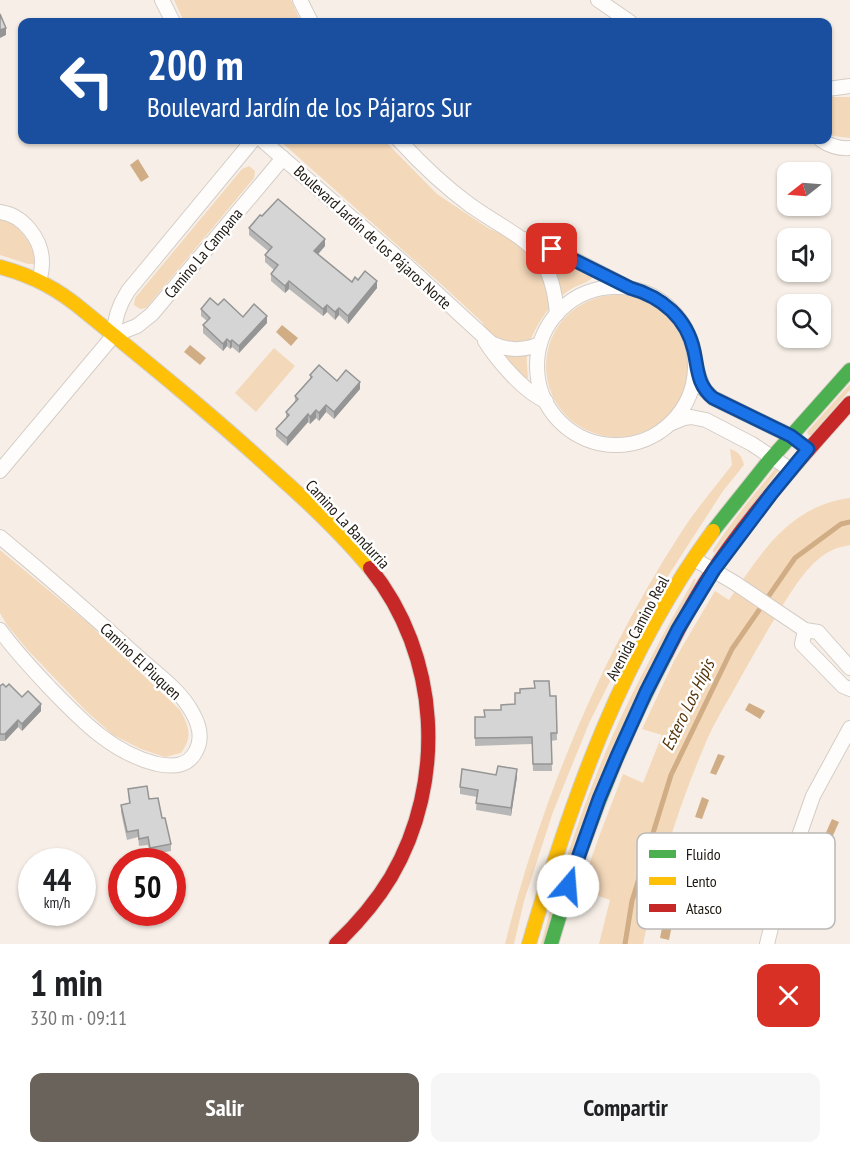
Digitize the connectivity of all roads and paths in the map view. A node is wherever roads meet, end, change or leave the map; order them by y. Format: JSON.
{"nodes":[{"id":1,"x":162,"y":0,"type":"edge"},
{"id":2,"x":300,"y":0,"type":"edge"},
{"id":3,"x":598,"y":0,"type":"edge"},
{"id":4,"x":170,"y":18,"type":"edge"},
{"id":5,"x":309,"y":18,"type":"edge"},
{"id":6,"x":624,"y":18,"type":"edge"},
{"id":7,"x":850,"y":86,"type":"edge"},
{"id":8,"x":832,"y":88,"type":"edge"},
{"id":9,"x":250,"y":144,"type":"edge"},
{"id":10,"x":267,"y":144,"type":"edge"},
{"id":11,"x":403,"y":144,"type":"edge"},
{"id":12,"x":829,"y":144,"type":"edge"},
{"id":13,"x":850,"y":148,"type":"edge"},
{"id":14,"x":283,"y":158,"type":"junction"},
{"id":15,"x":0,"y":212,"type":"edge"},
{"id":16,"x":519,"y":236,"type":"junction"},
{"id":17,"x":0,"y":267,"type":"edge"},
{"id":18,"x":39,"y":281,"type":"junction"},
{"id":19,"x":630,"y":288,"type":"junction"},
{"id":20,"x":557,"y":314,"type":"junction"},
{"id":21,"x":114,"y":335,"type":"junction"},
{"id":22,"x":483,"y":336,"type":"junction"},
{"id":23,"x":540,"y":344,"type":"junction"},
{"id":24,"x":696,"y":366,"type":"junction"},
{"id":25,"x":850,"y":370,"type":"edge"},
{"id":26,"x":546,"y":401,"type":"junction"},
{"id":27,"x":850,"y":403,"type":"edge"},
{"id":28,"x":672,"y":423,"type":"junction"},
{"id":29,"x":791,"y":436,"type":"junction"},
{"id":30,"x":808,"y":449,"type":"junction"},
{"id":31,"x":773,"y":457,"type":"junction"},
{"id":32,"x":791,"y":470,"type":"junction"},
{"id":33,"x":0,"y":471,"type":"edge"},
{"id":34,"x":0,"y":537,"type":"edge"},
{"id":35,"x":694,"y":559,"type":"junction"},
{"id":36,"x":714,"y":570,"type":"junction"},
{"id":37,"x":0,"y":630,"type":"edge"},
{"id":38,"x":805,"y":630,"type":"junction"},
{"id":39,"x":850,"y":668,"type":"edge"},
{"id":40,"x":850,"y":689,"type":"edge"},
{"id":41,"x":850,"y":728,"type":"edge"},
{"id":42,"x":800,"y":833,"type":"edge"},
{"id":43,"x":771,"y":929,"type":"edge"},
{"id":44,"x":336,"y":944,"type":"edge"},
{"id":45,"x":529,"y":944,"type":"edge"},
{"id":46,"x":551,"y":944,"type":"edge"},
{"id":47,"x":768,"y":944,"type":"edge"}],
"edges":[{"from":1,"to":4,"type":"street"},
{"from":2,"to":5,"type":"street"},
{"from":3,"to":6,"type":"street"},
{"from":7,"to":8,"type":"street"},
{"from":9,"to":21,"type":"street","name":"Camino La Campana"},
{"from":10,"to":14,"type":"street","name":"Boulevard Jardín de los Pájaros Norte"},
{"from":11,"to":16,"type":"street"},
{"from":12,"to":13,"type":"street"},
{"from":14,"to":21,"type":"street","name":"Camino La Campana"},
{"from":14,"to":22,"type":"street","name":"Boulevard Jardín de los Pájaros Norte"},
{"from":15,"to":18,"type":"street"},
{"from":16,"to":19,"type":"street"},
{"from":16,"to":20,"type":"street"},
{"from":17,"to":18,"type":"main road","name":"Camino La Bandurria"},
{"from":18,"to":21,"type":"main road","name":"Camino La Bandurria"},
{"from":19,"to":20,"type":"street"},
{"from":19,"to":24,"type":"street"},
{"from":20,"to":23,"type":"street"},
{"from":21,"to":33,"type":"street","name":"Camino La Campana"},
{"from":21,"to":44,"type":"main road","name":"Camino La Bandurria"},
{"from":22,"to":23,"type":"street","name":"Boulevard Jardín de los Pájaros Norte"},
{"from":22,"to":26,"type":"street","name":"Boulevard Jardín de los Pájaros Norte"},
{"from":23,"to":26,"type":"street"},
{"from":24,"to":28,"type":"street"},
{"from":24,"to":29,"type":"street"},
{"from":25,"to":29,"type":"main road","name":"Avenida Camino Real"},
{"from":26,"to":28,"type":"street"},
{"from":27,"to":30,"type":"main road"},
{"from":28,"to":31,"type":"street"},
{"from":29,"to":30,"type":"street"},
{"from":29,"to":31,"type":"main road","name":"Avenida Camino Real"},
{"from":30,"to":32,"type":"main road"},
{"from":31,"to":32,"type":"street"},
{"from":31,"to":35,"type":"main road","name":"Avenida Camino Real"},
{"from":32,"to":36,"type":"main road"},
{"from":34,"to":37,"type":"street","name":"Camino El Piuquen"},
{"from":35,"to":36,"type":"street"},
{"from":35,"to":45,"type":"main road","name":"Avenida Camino Real"},
{"from":36,"to":38,"type":"street"},
{"from":36,"to":46,"type":"main road"},
{"from":38,"to":39,"type":"street"},
{"from":38,"to":40,"type":"street"},
{"from":41,"to":42,"type":"street"},
{"from":43,"to":47,"type":"street"}]}
